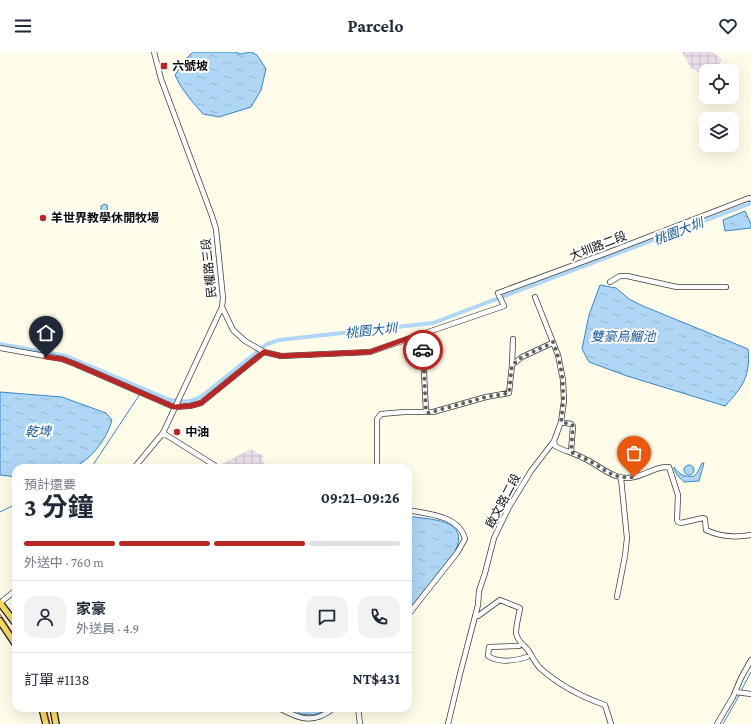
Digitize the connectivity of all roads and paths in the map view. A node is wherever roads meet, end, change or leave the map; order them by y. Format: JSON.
{"nodes":[{"id":1,"x":154,"y":52,"type":"edge"},
{"id":2,"x":750,"y":198,"type":"edge"},
{"id":3,"x":610,"y":282,"type":"dead end"},
{"id":4,"x":726,"y":287,"type":"dead end"},
{"id":5,"x":535,"y":297,"type":"dead end"},
{"id":6,"x":222,"y":307,"type":"junction"},
{"id":7,"x":422,"y":333,"type":"junction"},
{"id":8,"x":513,"y":339,"type":"dead end"},
{"id":9,"x":553,"y":342,"type":"junction"},
{"id":10,"x":0,"y":348,"type":"edge"},
{"id":11,"x":261,"y":350,"type":"junction"},
{"id":12,"x":512,"y":365,"type":"junction"},
{"id":13,"x":174,"y":407,"type":"junction"},
{"id":14,"x":426,"y":412,"type":"junction"},
{"id":15,"x":561,"y":422,"type":"junction"},
{"id":16,"x":163,"y":433,"type":"junction"},
{"id":17,"x":554,"y":442,"type":"junction"},
{"id":18,"x":571,"y":452,"type":"junction"},
{"id":19,"x":137,"y":464,"type":"edge"},
{"id":20,"x":212,"y":464,"type":"edge"},
{"id":21,"x":377,"y":464,"type":"edge"},
{"id":22,"x":621,"y":478,"type":"junction"},
{"id":23,"x":412,"y":511,"type":"edge"},
{"id":24,"x":751,"y":535,"type":"edge"},
{"id":25,"x":12,"y":593,"type":"edge"},
{"id":26,"x":617,"y":598,"type":"dead end"},
{"id":27,"x":0,"y":603,"type":"edge"},
{"id":28,"x":412,"y":610,"type":"edge"},
{"id":29,"x":475,"y":616,"type":"junction"},
{"id":30,"x":12,"y":619,"type":"edge"},
{"id":31,"x":0,"y":621,"type":"edge"},
{"id":32,"x":12,"y":639,"type":"edge"},
{"id":33,"x":519,"y":646,"type":"dead end"},
{"id":34,"x":527,"y":657,"type":"dead end"},
{"id":35,"x":751,"y":660,"type":"edge"},
{"id":36,"x":736,"y":692,"type":"junction"},
{"id":37,"x":749,"y":694,"type":"edge"},
{"id":38,"x":43,"y":712,"type":"edge"},
{"id":39,"x":54,"y":712,"type":"edge"},
{"id":40,"x":286,"y":712,"type":"edge"},
{"id":41,"x":330,"y":712,"type":"edge"},
{"id":42,"x":358,"y":712,"type":"edge"},
{"id":43,"x":46,"y":724,"type":"edge"},
{"id":44,"x":56,"y":724,"type":"edge"},
{"id":45,"x":360,"y":724,"type":"edge"},
{"id":46,"x":448,"y":724,"type":"edge"},
{"id":47,"x":611,"y":724,"type":"edge"},
{"id":48,"x":717,"y":724,"type":"edge"}],
"edges":[{"from":1,"to":6,"type":"street","name":"民權路三段"},
{"from":2,"to":7,"type":"street","name":"大圳路二段"},
{"from":3,"to":4,"type":"street"},
{"from":5,"to":9,"type":"street","name":"啟文路二段"},
{"from":6,"to":11,"type":"street"},
{"from":6,"to":13,"type":"street","name":"民權路三段"},
{"from":7,"to":11,"type":"street"},
{"from":7,"to":14,"type":"street"},
{"from":8,"to":12,"type":"street"},
{"from":9,"to":12,"type":"street"},
{"from":9,"to":15,"type":"street","name":"啟文路二段"},
{"from":10,"to":13,"type":"street"},
{"from":11,"to":13,"type":"street"},
{"from":12,"to":14,"type":"street"},
{"from":13,"to":16,"type":"street","name":"民權路三段"},
{"from":14,"to":21,"type":"street"},
{"from":15,"to":17,"type":"street","name":"啟文路二段"},
{"from":15,"to":18,"type":"street"},
{"from":16,"to":19,"type":"street","name":"民權路三段"},
{"from":16,"to":20,"type":"street"},
{"from":17,"to":18,"type":"street"},
{"from":17,"to":29,"type":"street","name":"啟文路二段"},
{"from":18,"to":22,"type":"street"},
{"from":22,"to":24,"type":"street"},
{"from":22,"to":26,"type":"street"},
{"from":23,"to":28,"type":"street"},
{"from":25,"to":27,"type":"street"},
{"from":27,"to":30,"type":"main road"},
{"from":29,"to":46,"type":"street","name":"啟文路二段"},
{"from":29,"to":47,"type":"street"},
{"from":31,"to":32,"type":"main road"},
{"from":33,"to":34,"type":"street"},
{"from":35,"to":36,"type":"street"},
{"from":36,"to":37,"type":"street"},
{"from":36,"to":48,"type":"street"},
{"from":38,"to":43,"type":"main road"},
{"from":39,"to":44,"type":"main road"},
{"from":40,"to":41,"type":"street"},
{"from":42,"to":45,"type":"street"}]}
